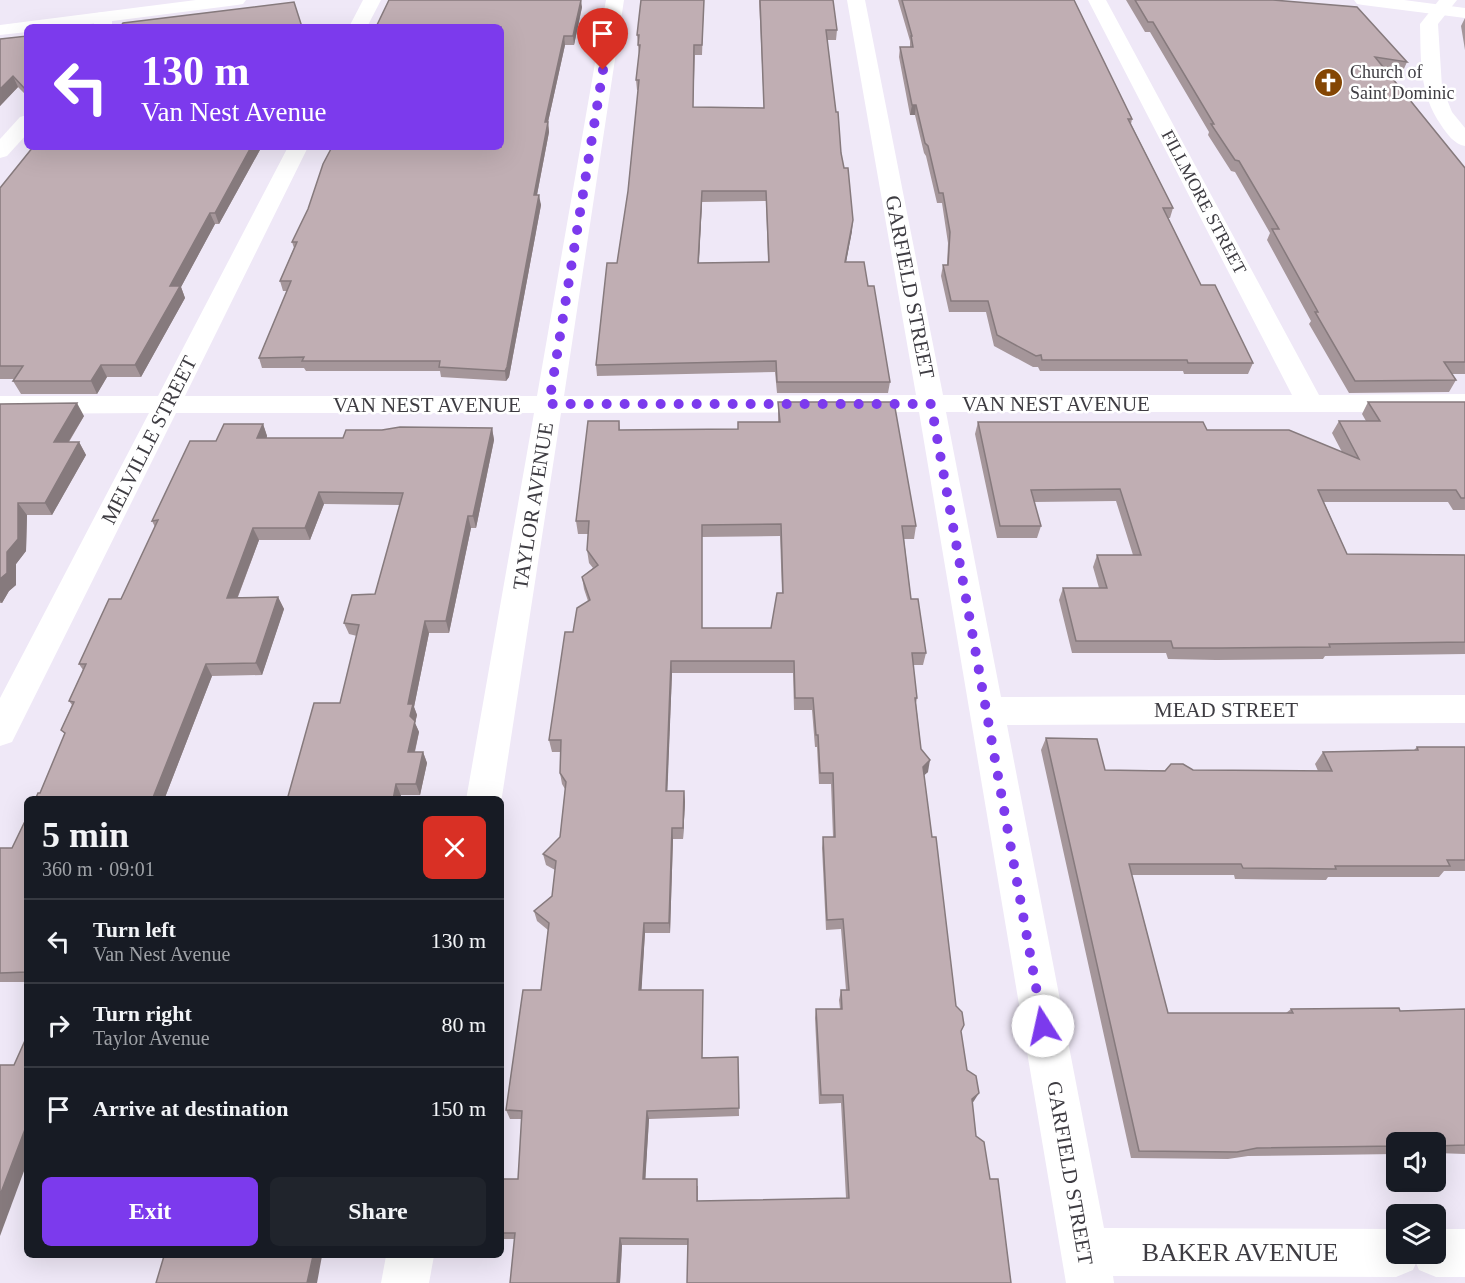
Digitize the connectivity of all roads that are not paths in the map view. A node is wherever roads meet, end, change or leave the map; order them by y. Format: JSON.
{"nodes":[{"id":1,"x":237,"y":0,"type":"edge"},
{"id":2,"x":372,"y":0,"type":"edge"},
{"id":3,"x":615,"y":0,"type":"edge"},
{"id":4,"x":856,"y":0,"type":"edge"},
{"id":5,"x":1097,"y":0,"type":"edge"},
{"id":6,"x":1363,"y":0,"type":"edge"},
{"id":7,"x":1444,"y":5,"type":"edge"},
{"id":8,"x":1465,"y":13,"type":"edge"},
{"id":9,"x":103,"y":22,"type":"edge"},
{"id":10,"x":77,"y":24,"type":"edge"},
{"id":11,"x":360,"y":24,"type":"edge"},
{"id":12,"x":24,"y":28,"type":"edge"},
{"id":13,"x":0,"y":30,"type":"edge"},
{"id":14,"x":24,"y":124,"type":"edge"},
{"id":15,"x":1465,"y":140,"type":"edge"},
{"id":16,"x":296,"y":150,"type":"edge"},
{"id":17,"x":0,"y":152,"type":"edge"},
{"id":18,"x":1465,"y":403,"type":"edge"},
{"id":19,"x":549,"y":404,"type":"junction"},
{"id":20,"x":931,"y":404,"type":"junction"},
{"id":21,"x":1310,"y":404,"type":"junction"},
{"id":22,"x":0,"y":405,"type":"edge"},
{"id":23,"x":167,"y":405,"type":"junction"},
{"id":24,"x":1465,"y":709,"type":"edge"},
{"id":25,"x":987,"y":711,"type":"junction"},
{"id":26,"x":0,"y":732,"type":"edge"},
{"id":27,"x":485,"y":796,"type":"edge"},
{"id":28,"x":1386,"y":1253,"type":"edge"},
{"id":29,"x":1446,"y":1253,"type":"edge"},
{"id":30,"x":1465,"y":1253,"type":"edge"},
{"id":31,"x":410,"y":1258,"type":"edge"},
{"id":32,"x":1087,"y":1267,"type":"edge"},
{"id":33,"x":405,"y":1283,"type":"edge"}],
"edges":[{"from":1,"to":9,"type":"street"},
{"from":2,"to":11,"type":"street"},
{"from":3,"to":19,"type":"street","name":"TAYLOR AVENUE"},
{"from":4,"to":20,"type":"street","name":"GARFIELD STREET"},
{"from":5,"to":21,"type":"street","name":"FILLMORE STREET"},
{"from":6,"to":7,"type":"street"},
{"from":7,"to":8,"type":"street"},
{"from":7,"to":15,"type":"street"},
{"from":9,"to":10,"type":"street"},
{"from":12,"to":13,"type":"street"},
{"from":14,"to":17,"type":"street"},
{"from":16,"to":23,"type":"street","name":"MELVILLE STREET"},
{"from":18,"to":21,"type":"street","name":"VAN NEST AVENUE"},
{"from":19,"to":20,"type":"street","name":"VAN NEST AVENUE"},
{"from":19,"to":23,"type":"street","name":"VAN NEST AVENUE"},
{"from":19,"to":27,"type":"street","name":"TAYLOR AVENUE"},
{"from":20,"to":21,"type":"street","name":"VAN NEST AVENUE"},
{"from":20,"to":25,"type":"street","name":"GARFIELD STREET"},
{"from":22,"to":23,"type":"street","name":"VAN NEST AVENUE"},
{"from":23,"to":26,"type":"street","name":"MELVILLE STREET"},
{"from":24,"to":25,"type":"street","name":"MEAD STREET"},
{"from":25,"to":32,"type":"street","name":"GARFIELD STREET"},
{"from":28,"to":32,"type":"street","name":"BAKER AVENUE"},
{"from":29,"to":30,"type":"street"},
{"from":31,"to":33,"type":"street"}]}
